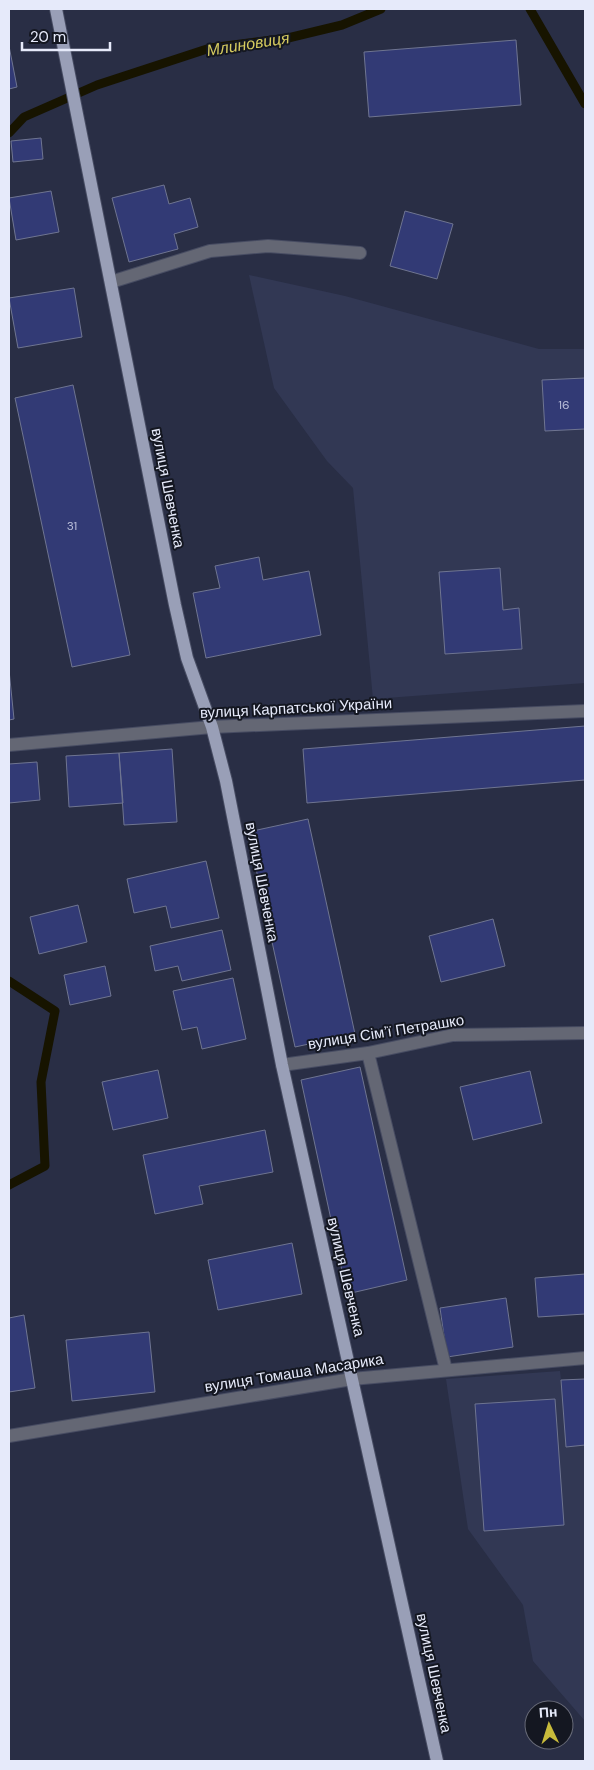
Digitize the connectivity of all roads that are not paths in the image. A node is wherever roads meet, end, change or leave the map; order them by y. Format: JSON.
{"nodes":[{"id":1,"x":56,"y":9,"type":"edge"},
{"id":2,"x":360,"y":253,"type":"dead end"},
{"id":3,"x":111,"y":282,"type":"junction"},
{"id":4,"x":585,"y":711,"type":"edge"},
{"id":5,"x":212,"y":727,"type":"junction"},
{"id":6,"x":9,"y":746,"type":"edge"},
{"id":7,"x":585,"y":1033,"type":"edge"},
{"id":8,"x":368,"y":1053,"type":"junction"},
{"id":9,"x":282,"y":1066,"type":"junction"},
{"id":10,"x":585,"y":1358,"type":"edge"},
{"id":11,"x":446,"y":1370,"type":"junction"},
{"id":12,"x":352,"y":1378,"type":"junction"},
{"id":13,"x":9,"y":1436,"type":"edge"},
{"id":14,"x":437,"y":1761,"type":"edge"}],
"edges":[{"from":1,"to":3,"type":"main road","name":"вулиця Шевченка"},
{"from":2,"to":3,"type":"street"},
{"from":3,"to":5,"type":"main road","name":"вулиця Шевченка"},
{"from":4,"to":5,"type":"street","name":"вулиця Карпатської України"},
{"from":5,"to":6,"type":"street","name":"вулиця Карпатської України"},
{"from":5,"to":9,"type":"main road","name":"вулиця Шевченка"},
{"from":7,"to":8,"type":"street","name":"вулиця Сімʼї Петрашко"},
{"from":8,"to":9,"type":"street","name":"вулиця Сімʼї Петрашко"},
{"from":8,"to":11,"type":"street"},
{"from":9,"to":12,"type":"main road","name":"вулиця Шевченка"},
{"from":10,"to":11,"type":"street","name":"вулиця Томаша Масарика"},
{"from":11,"to":12,"type":"street","name":"вулиця Томаша Масарика"},
{"from":12,"to":13,"type":"street","name":"вулиця Томаша Масарика"},
{"from":12,"to":14,"type":"main road","name":"вулиця Шевченка"}]}
